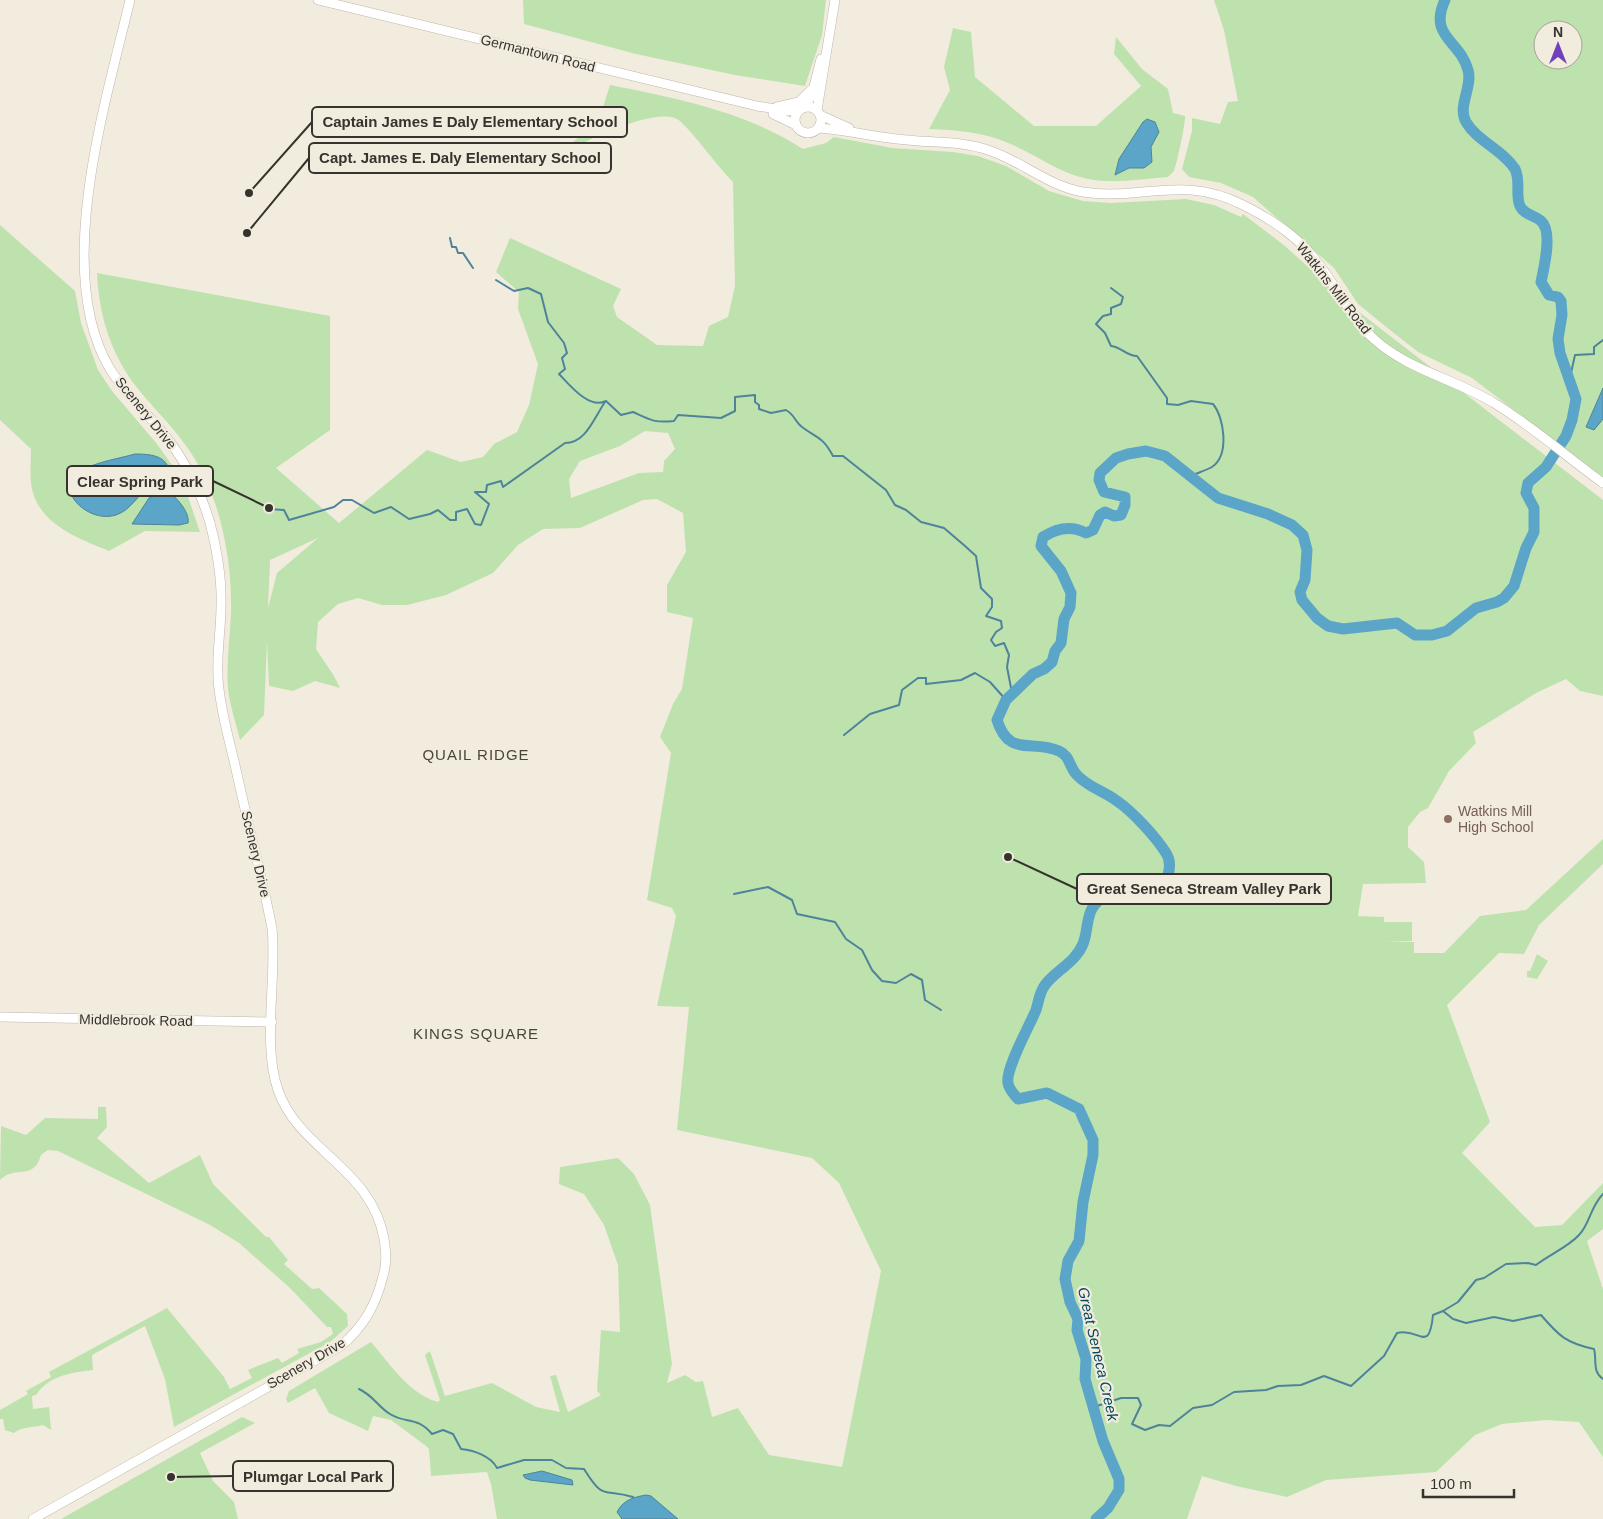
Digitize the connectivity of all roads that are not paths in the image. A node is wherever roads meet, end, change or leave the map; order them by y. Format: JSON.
{"nodes":[{"id":1,"x":130,"y":0,"type":"edge"},
{"id":2,"x":318,"y":0,"type":"edge"},
{"id":3,"x":835,"y":0,"type":"edge"},
{"id":4,"x":826,"y":45,"type":"junction"},
{"id":5,"x":813,"y":87,"type":"junction"},
{"id":6,"x":757,"y":106,"type":"junction"},
{"id":7,"x":802,"y":109,"type":"junction"},
{"id":8,"x":819,"y":113,"type":"junction"},
{"id":9,"x":796,"y":125,"type":"junction"},
{"id":10,"x":818,"y":128,"type":"junction"},
{"id":11,"x":865,"y":134,"type":"junction"},
{"id":12,"x":1603,"y":483,"type":"edge"},
{"id":13,"x":0,"y":1017,"type":"edge"},
{"id":14,"x":272,"y":1022,"type":"junction"},
{"id":15,"x":33,"y":1519,"type":"edge"}],
"edges":[{"from":1,"to":14,"type":"street","name":"Scenery Drive"},
{"from":2,"to":6,"type":"street","name":"Germantown Road"},
{"from":3,"to":4,"type":"street"},
{"from":4,"to":5,"type":"street"},
{"from":4,"to":8,"type":"street"},
{"from":5,"to":6,"type":"street"},
{"from":5,"to":7,"type":"street"},
{"from":6,"to":7,"type":"street","name":"Germantown Road"},
{"from":6,"to":9,"type":"street","name":"Germantown Road"},
{"from":7,"to":8,"type":"street"},
{"from":7,"to":9,"type":"street"},
{"from":8,"to":10,"type":"street"},
{"from":8,"to":11,"type":"street","name":"Watkins Mill Road"},
{"from":9,"to":10,"type":"street"},
{"from":10,"to":11,"type":"street","name":"Watkins Mill Road"},
{"from":11,"to":12,"type":"street","name":"Watkins Mill Road"},
{"from":13,"to":14,"type":"street","name":"Middlebrook Road"},
{"from":14,"to":15,"type":"street","name":"Scenery Drive"}]}
